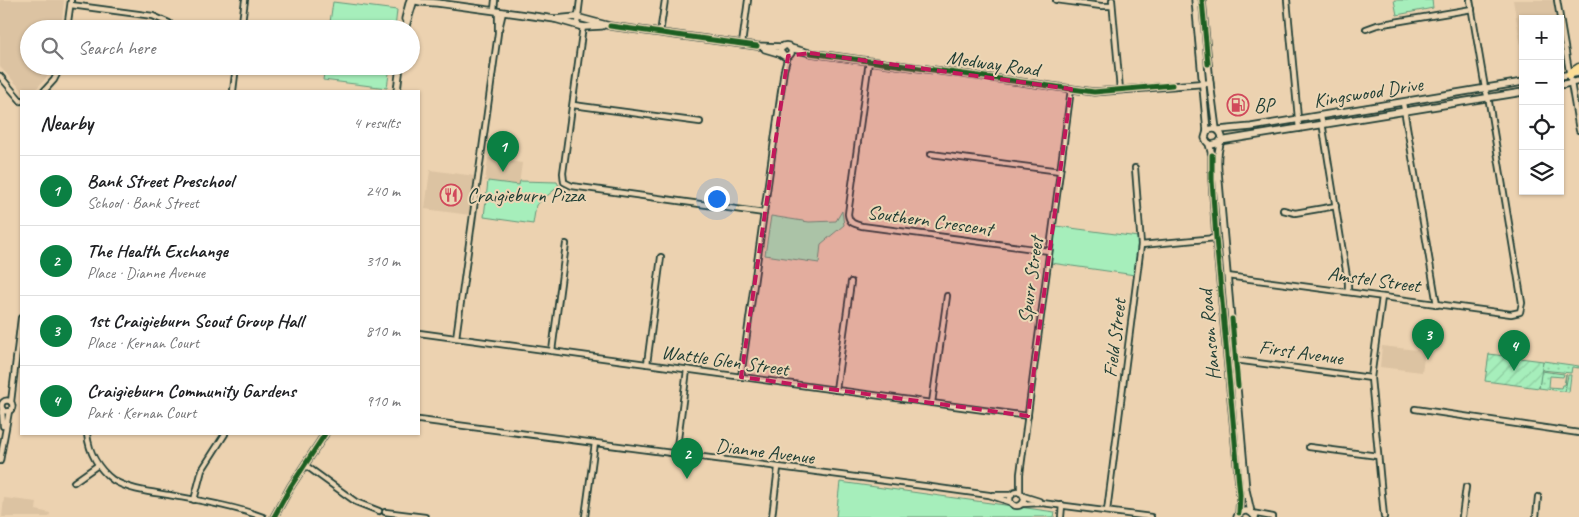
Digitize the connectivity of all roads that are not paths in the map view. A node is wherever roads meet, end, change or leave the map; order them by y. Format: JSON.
{"nodes":[{"id":1,"x":245,"y":0,"type":"edge"},
{"id":2,"x":413,"y":0,"type":"edge"},
{"id":3,"x":428,"y":0,"type":"edge"},
{"id":4,"x":495,"y":0,"type":"edge"},
{"id":5,"x":580,"y":0,"type":"edge"},
{"id":6,"x":665,"y":0,"type":"edge"},
{"id":7,"x":748,"y":0,"type":"edge"},
{"id":8,"x":1056,"y":0,"type":"edge"},
{"id":9,"x":1112,"y":0,"type":"edge"},
{"id":10,"x":1195,"y":0,"type":"edge"},
{"id":11,"x":1202,"y":0,"type":"edge"},
{"id":12,"x":1287,"y":0,"type":"edge"},
{"id":13,"x":1470,"y":0,"type":"edge"},
{"id":14,"x":1557,"y":0,"type":"edge"},
{"id":15,"x":71,"y":2,"type":"edge"},
{"id":16,"x":437,"y":3,"type":"junction"},
{"id":17,"x":1112,"y":6,"type":"junction"},
{"id":18,"x":1472,"y":9,"type":"junction"},
{"id":19,"x":498,"y":11,"type":"junction"},
{"id":20,"x":578,"y":17,"type":"junction"},
{"id":21,"x":554,"y":18,"type":"junction"},
{"id":22,"x":68,"y":20,"type":"edge"},
{"id":23,"x":162,"y":20,"type":"edge"},
{"id":24,"x":242,"y":20,"type":"edge"},
{"id":25,"x":584,"y":20,"type":"junction"},
{"id":26,"x":576,"y":24,"type":"junction"},
{"id":27,"x":610,"y":26,"type":"junction"},
{"id":28,"x":583,"y":27,"type":"junction"},
{"id":29,"x":1366,"y":28,"type":"dead end"},
{"id":30,"x":660,"y":33,"type":"junction"},
{"id":31,"x":742,"y":44,"type":"junction"},
{"id":32,"x":757,"y":46,"type":"junction"},
{"id":33,"x":783,"y":47,"type":"junction"},
{"id":34,"x":790,"y":48,"type":"junction"},
{"id":35,"x":810,"y":53,"type":"junction"},
{"id":36,"x":785,"y":55,"type":"junction"},
{"id":37,"x":870,"y":61,"type":"junction"},
{"id":38,"x":1579,"y":68,"type":"edge"},
{"id":39,"x":1579,"y":73,"type":"edge"},
{"id":40,"x":1570,"y":74,"type":"junction"},
{"id":41,"x":56,"y":75,"type":"edge"},
{"id":42,"x":235,"y":75,"type":"edge"},
{"id":43,"x":399,"y":75,"type":"edge"},
{"id":44,"x":1564,"y":75,"type":"edge"},
{"id":45,"x":0,"y":76,"type":"edge"},
{"id":46,"x":1579,"y":81,"type":"edge"},
{"id":47,"x":1202,"y":83,"type":"junction"},
{"id":48,"x":1210,"y":83,"type":"junction"},
{"id":49,"x":1519,"y":83,"type":"edge"},
{"id":50,"x":1571,"y":83,"type":"junction"},
{"id":51,"x":1564,"y":84,"type":"edge"},
{"id":52,"x":1485,"y":88,"type":"junction"},
{"id":53,"x":1071,"y":89,"type":"junction"},
{"id":54,"x":45,"y":90,"type":"edge"},
{"id":55,"x":233,"y":90,"type":"edge"},
{"id":56,"x":397,"y":90,"type":"edge"},
{"id":57,"x":1120,"y":90,"type":"junction"},
{"id":58,"x":1519,"y":93,"type":"edge"},
{"id":59,"x":1488,"y":98,"type":"junction"},
{"id":60,"x":20,"y":100,"type":"edge"},
{"id":61,"x":1403,"y":103,"type":"junction"},
{"id":62,"x":573,"y":105,"type":"junction"},
{"id":63,"x":1405,"y":112,"type":"junction"},
{"id":64,"x":1321,"y":116,"type":"junction"},
{"id":65,"x":1298,"y":120,"type":"junction"},
{"id":66,"x":700,"y":122,"type":"dead end"},
{"id":67,"x":1322,"y":125,"type":"junction"},
{"id":68,"x":1251,"y":127,"type":"junction"},
{"id":69,"x":1299,"y":129,"type":"junction"},
{"id":70,"x":1218,"y":130,"type":"junction"},
{"id":71,"x":1579,"y":130,"type":"edge"},
{"id":72,"x":1207,"y":131,"type":"junction"},
{"id":73,"x":1252,"y":136,"type":"junction"},
{"id":74,"x":1219,"y":142,"type":"junction"},
{"id":75,"x":1209,"y":144,"type":"junction"},
{"id":76,"x":931,"y":154,"type":"dead end"},
{"id":77,"x":1135,"y":168,"type":"dead end"},
{"id":78,"x":1060,"y":171,"type":"junction"},
{"id":79,"x":1336,"y":206,"type":"junction"},
{"id":80,"x":1283,"y":210,"type":"dead end"},
{"id":81,"x":764,"y":213,"type":"junction"},
{"id":82,"x":1224,"y":237,"type":"junction"},
{"id":83,"x":1216,"y":238,"type":"junction"},
{"id":84,"x":566,"y":244,"type":"dead end"},
{"id":85,"x":1141,"y":245,"type":"junction"},
{"id":86,"x":1049,"y":251,"type":"junction"},
{"id":87,"x":661,"y":257,"type":"dead end"},
{"id":88,"x":1219,"y":276,"type":"junction"},
{"id":89,"x":1228,"y":276,"type":"junction"},
{"id":90,"x":851,"y":282,"type":"dead end"},
{"id":91,"x":1348,"y":292,"type":"junction"},
{"id":92,"x":947,"y":296,"type":"dead end"},
{"id":93,"x":1382,"y":297,"type":"junction"},
{"id":94,"x":1437,"y":304,"type":"junction"},
{"id":95,"x":20,"y":326,"type":"edge"},
{"id":96,"x":420,"y":333,"type":"edge"},
{"id":97,"x":456,"y":338,"type":"junction"},
{"id":98,"x":552,"y":351,"type":"junction"},
{"id":99,"x":1226,"y":360,"type":"junction"},
{"id":100,"x":1235,"y":360,"type":"junction"},
{"id":101,"x":646,"y":364,"type":"junction"},
{"id":102,"x":687,"y":370,"type":"junction"},
{"id":103,"x":741,"y":377,"type":"junction"},
{"id":104,"x":1371,"y":378,"type":"junction"},
{"id":105,"x":836,"y":390,"type":"junction"},
{"id":106,"x":932,"y":403,"type":"junction"},
{"id":107,"x":4,"y":404,"type":"edge"},
{"id":108,"x":1415,"y":409,"type":"dead end"},
{"id":109,"x":9,"y":411,"type":"junction"},
{"id":110,"x":1028,"y":416,"type":"junction"},
{"id":111,"x":420,"y":420,"type":"edge"},
{"id":112,"x":4,"y":432,"type":"junction"},
{"id":113,"x":1579,"y":433,"type":"edge"},
{"id":114,"x":87,"y":435,"type":"edge"},
{"id":115,"x":224,"y":435,"type":"edge"},
{"id":116,"x":324,"y":435,"type":"edge"},
{"id":117,"x":595,"y":443,"type":"junction"},
{"id":118,"x":1309,"y":447,"type":"dead end"},
{"id":119,"x":676,"y":454,"type":"junction"},
{"id":120,"x":1378,"y":456,"type":"junction"},
{"id":121,"x":0,"y":461,"type":"edge"},
{"id":122,"x":98,"y":465,"type":"junction"},
{"id":123,"x":305,"y":465,"type":"junction"},
{"id":124,"x":778,"y":468,"type":"junction"},
{"id":125,"x":74,"y":482,"type":"dead end"},
{"id":126,"x":1466,"y":487,"type":"dead end"},
{"id":127,"x":1017,"y":494,"type":"junction"},
{"id":128,"x":989,"y":495,"type":"junction"},
{"id":129,"x":1538,"y":497,"type":"dead end"},
{"id":130,"x":194,"y":500,"type":"junction"},
{"id":131,"x":1010,"y":502,"type":"junction"},
{"id":132,"x":1042,"y":502,"type":"junction"},
{"id":133,"x":1022,"y":504,"type":"junction"},
{"id":134,"x":1062,"y":505,"type":"junction"},
{"id":135,"x":379,"y":511,"type":"dead end"},
{"id":136,"x":1107,"y":511,"type":"junction"},
{"id":137,"x":385,"y":512,"type":"dead end"},
{"id":138,"x":1253,"y":514,"type":"edge"},
{"id":139,"x":1238,"y":515,"type":"edge"},
{"id":140,"x":263,"y":517,"type":"edge"},
{"id":141,"x":274,"y":517,"type":"edge"},
{"id":142,"x":425,"y":517,"type":"edge"},
{"id":143,"x":585,"y":517,"type":"edge"},
{"id":144,"x":772,"y":517,"type":"edge"},
{"id":145,"x":1061,"y":517,"type":"edge"},
{"id":146,"x":1151,"y":517,"type":"edge"},
{"id":147,"x":1273,"y":517,"type":"edge"},
{"id":148,"x":1384,"y":517,"type":"edge"},
{"id":149,"x":1462,"y":517,"type":"edge"},
{"id":150,"x":1536,"y":517,"type":"edge"}],
"edges":[{"from":1,"to":24,"type":"street"},
{"from":2,"to":16,"type":"street","name":"Medway Road"},
{"from":3,"to":16,"type":"street","name":"Medway Road"},
{"from":4,"to":19,"type":"street"},
{"from":5,"to":20,"type":"street"},
{"from":6,"to":30,"type":"street"},
{"from":7,"to":31,"type":"street"},
{"from":8,"to":17,"type":"street"},
{"from":9,"to":17,"type":"street"},
{"from":10,"to":47,"type":"street"},
{"from":11,"to":48,"type":"street"},
{"from":12,"to":65,"type":"street"},
{"from":13,"to":18,"type":"street"},
{"from":14,"to":40,"type":"street"},
{"from":15,"to":22,"type":"street"},
{"from":15,"to":23,"type":"street"},
{"from":16,"to":19,"type":"street","name":"Medway Road"},
{"from":17,"to":57,"type":"street"},
{"from":18,"to":29,"type":"street"},
{"from":18,"to":52,"type":"street"},
{"from":19,"to":21,"type":"street","name":"Medway Road"},
{"from":19,"to":97,"type":"street"},
{"from":20,"to":21,"type":"street","name":"Medway Road"},
{"from":20,"to":25,"type":"street","name":"Medway Road"},
{"from":20,"to":26,"type":"street"},
{"from":21,"to":26,"type":"street","name":"Medway Road"},
{"from":25,"to":27,"type":"street","name":"Medway Road"},
{"from":25,"to":28,"type":"street"},
{"from":26,"to":28,"type":"street","name":"Medway Road"},
{"from":27,"to":28,"type":"street","name":"Medway Road"},
{"from":27,"to":30,"type":"street","name":"Medway Road"},
{"from":28,"to":62,"type":"street"},
{"from":30,"to":31,"type":"street","name":"Medway Road"},
{"from":31,"to":32,"type":"street","name":"Medway Road"},
{"from":32,"to":33,"type":"street","name":"Medway Road"},
{"from":32,"to":36,"type":"street","name":"Medway Road"},
{"from":33,"to":34,"type":"street"},
{"from":33,"to":36,"type":"street"},
{"from":34,"to":35,"type":"street","name":"Medway Road"},
{"from":34,"to":36,"type":"street"},
{"from":35,"to":36,"type":"street","name":"Medway Road"},
{"from":35,"to":37,"type":"street","name":"Medway Road"},
{"from":36,"to":81,"type":"street"},
{"from":37,"to":53,"type":"street","name":"Medway Road"},
{"from":37,"to":86,"type":"street","name":"Southern Crescent"},
{"from":38,"to":40,"type":"highway"},
{"from":39,"to":40,"type":"street"},
{"from":40,"to":44,"type":"street"},
{"from":40,"to":50,"type":"street"},
{"from":41,"to":54,"type":"street"},
{"from":42,"to":55,"type":"street"},
{"from":43,"to":56,"type":"street"},
{"from":45,"to":60,"type":"street"},
{"from":46,"to":50,"type":"street"},
{"from":47,"to":48,"type":"street","name":"Medway Road"},
{"from":47,"to":57,"type":"street","name":"Medway Road"},
{"from":47,"to":72,"type":"street"},
{"from":48,"to":70,"type":"street"},
{"from":49,"to":52,"type":"street","name":"Kingswood Drive"},
{"from":50,"to":51,"type":"street"},
{"from":50,"to":71,"type":"street"},
{"from":52,"to":59,"type":"street"},
{"from":52,"to":61,"type":"street","name":"Kingswood Drive"},
{"from":53,"to":57,"type":"street","name":"Medway Road"},
{"from":53,"to":78,"type":"street","name":"Spurr Street"},
{"from":58,"to":59,"type":"street","name":"Kingswood Drive"},
{"from":59,"to":63,"type":"street","name":"Kingswood Drive"},
{"from":59,"to":94,"type":"street","name":"Amstel Street"},
{"from":61,"to":63,"type":"street"},
{"from":61,"to":64,"type":"street","name":"Kingswood Drive"},
{"from":62,"to":66,"type":"street"},
{"from":62,"to":81,"type":"street"},
{"from":63,"to":67,"type":"street","name":"Kingswood Drive"},
{"from":63,"to":94,"type":"street"},
{"from":64,"to":65,"type":"street","name":"Kingswood Drive"},
{"from":64,"to":67,"type":"street"},
{"from":65,"to":68,"type":"street","name":"Kingswood Drive"},
{"from":65,"to":69,"type":"street"},
{"from":67,"to":69,"type":"street","name":"Kingswood Drive"},
{"from":67,"to":79,"type":"street"},
{"from":68,"to":70,"type":"street","name":"Kingswood Drive"},
{"from":68,"to":73,"type":"street"},
{"from":69,"to":73,"type":"street","name":"Kingswood Drive"},
{"from":70,"to":72,"type":"street"},
{"from":70,"to":74,"type":"street"},
{"from":72,"to":75,"type":"street"},
{"from":73,"to":74,"type":"street","name":"Kingswood Drive"},
{"from":74,"to":75,"type":"street"},
{"from":74,"to":82,"type":"street","name":"Hanson Road"},
{"from":75,"to":83,"type":"street","name":"Hanson Road"},
{"from":76,"to":78,"type":"street"},
{"from":77,"to":85,"type":"street","name":"Field Street"},
{"from":78,"to":86,"type":"street","name":"Spurr Street"},
{"from":79,"to":80,"type":"street"},
{"from":79,"to":91,"type":"street"},
{"from":81,"to":103,"type":"street"},
{"from":82,"to":83,"type":"street"},
{"from":82,"to":89,"type":"street","name":"Hanson Road"},
{"from":83,"to":85,"type":"street"},
{"from":83,"to":88,"type":"street","name":"Hanson Road"},
{"from":84,"to":98,"type":"street"},
{"from":85,"to":136,"type":"street","name":"Field Street"},
{"from":86,"to":110,"type":"street","name":"Spurr Street"},
{"from":87,"to":101,"type":"street"},
{"from":88,"to":89,"type":"street","name":"Amstel Street"},
{"from":88,"to":99,"type":"street","name":"Hanson Road"},
{"from":89,"to":91,"type":"street","name":"Amstel Street"},
{"from":89,"to":100,"type":"street","name":"Hanson Road"},
{"from":90,"to":105,"type":"street"},
{"from":91,"to":93,"type":"street","name":"Amstel Street"},
{"from":92,"to":106,"type":"street"},
{"from":93,"to":94,"type":"street","name":"Amstel Street"},
{"from":93,"to":104,"type":"street"},
{"from":95,"to":107,"type":"street"},
{"from":96,"to":97,"type":"street","name":"Wattle Glen Street"},
{"from":97,"to":98,"type":"street","name":"Wattle Glen Street"},
{"from":98,"to":101,"type":"street","name":"Wattle Glen Street"},
{"from":99,"to":100,"type":"street","name":"First Avenue"},
{"from":99,"to":139,"type":"street","name":"Hanson Road"},
{"from":100,"to":104,"type":"street","name":"First Avenue"},
{"from":100,"to":138,"type":"street","name":"Hanson Road"},
{"from":101,"to":102,"type":"street","name":"Wattle Glen Street"},
{"from":102,"to":103,"type":"street","name":"Wattle Glen Street"},
{"from":102,"to":119,"type":"street"},
{"from":103,"to":105,"type":"street","name":"Wattle Glen Street"},
{"from":104,"to":120,"type":"street"},
{"from":105,"to":106,"type":"street","name":"Wattle Glen Street"},
{"from":106,"to":110,"type":"street","name":"Wattle Glen Street"},
{"from":107,"to":109,"type":"street"},
{"from":107,"to":109,"type":"street"},
{"from":107,"to":112,"type":"street"},
{"from":108,"to":113,"type":"street"},
{"from":109,"to":112,"type":"street"},
{"from":110,"to":127,"type":"street","name":"Spurr Street"},
{"from":111,"to":117,"type":"street","name":"Dianne Avenue"},
{"from":112,"to":121,"type":"street"},
{"from":114,"to":122,"type":"street"},
{"from":115,"to":130,"type":"street"},
{"from":116,"to":123,"type":"street"},
{"from":117,"to":119,"type":"street","name":"Dianne Avenue"},
{"from":117,"to":143,"type":"street"},
{"from":118,"to":120,"type":"street"},
{"from":119,"to":124,"type":"street","name":"Dianne Avenue"},
{"from":120,"to":148,"type":"street"},
{"from":122,"to":125,"type":"street"},
{"from":122,"to":130,"type":"street"},
{"from":123,"to":135,"type":"street"},
{"from":123,"to":141,"type":"street"},
{"from":124,"to":128,"type":"street","name":"Dianne Avenue"},
{"from":124,"to":144,"type":"street"},
{"from":126,"to":149,"type":"street"},
{"from":127,"to":128,"type":"street","name":"Dianne Avenue"},
{"from":127,"to":131,"type":"street"},
{"from":127,"to":132,"type":"street","name":"Dianne Avenue"},
{"from":127,"to":133,"type":"street"},
{"from":128,"to":131,"type":"street","name":"Dianne Avenue"},
{"from":129,"to":150,"type":"street"},
{"from":130,"to":140,"type":"street"},
{"from":131,"to":133,"type":"street","name":"Dianne Avenue"},
{"from":132,"to":133,"type":"street","name":"Dianne Avenue"},
{"from":132,"to":134,"type":"street","name":"Dianne Avenue"},
{"from":134,"to":136,"type":"street","name":"Dianne Avenue"},
{"from":134,"to":145,"type":"street"},
{"from":136,"to":146,"type":"street","name":"Dianne Avenue"},
{"from":137,"to":142,"type":"street"},
{"from":138,"to":139,"type":"street"},
{"from":138,"to":147,"type":"street"}]}
